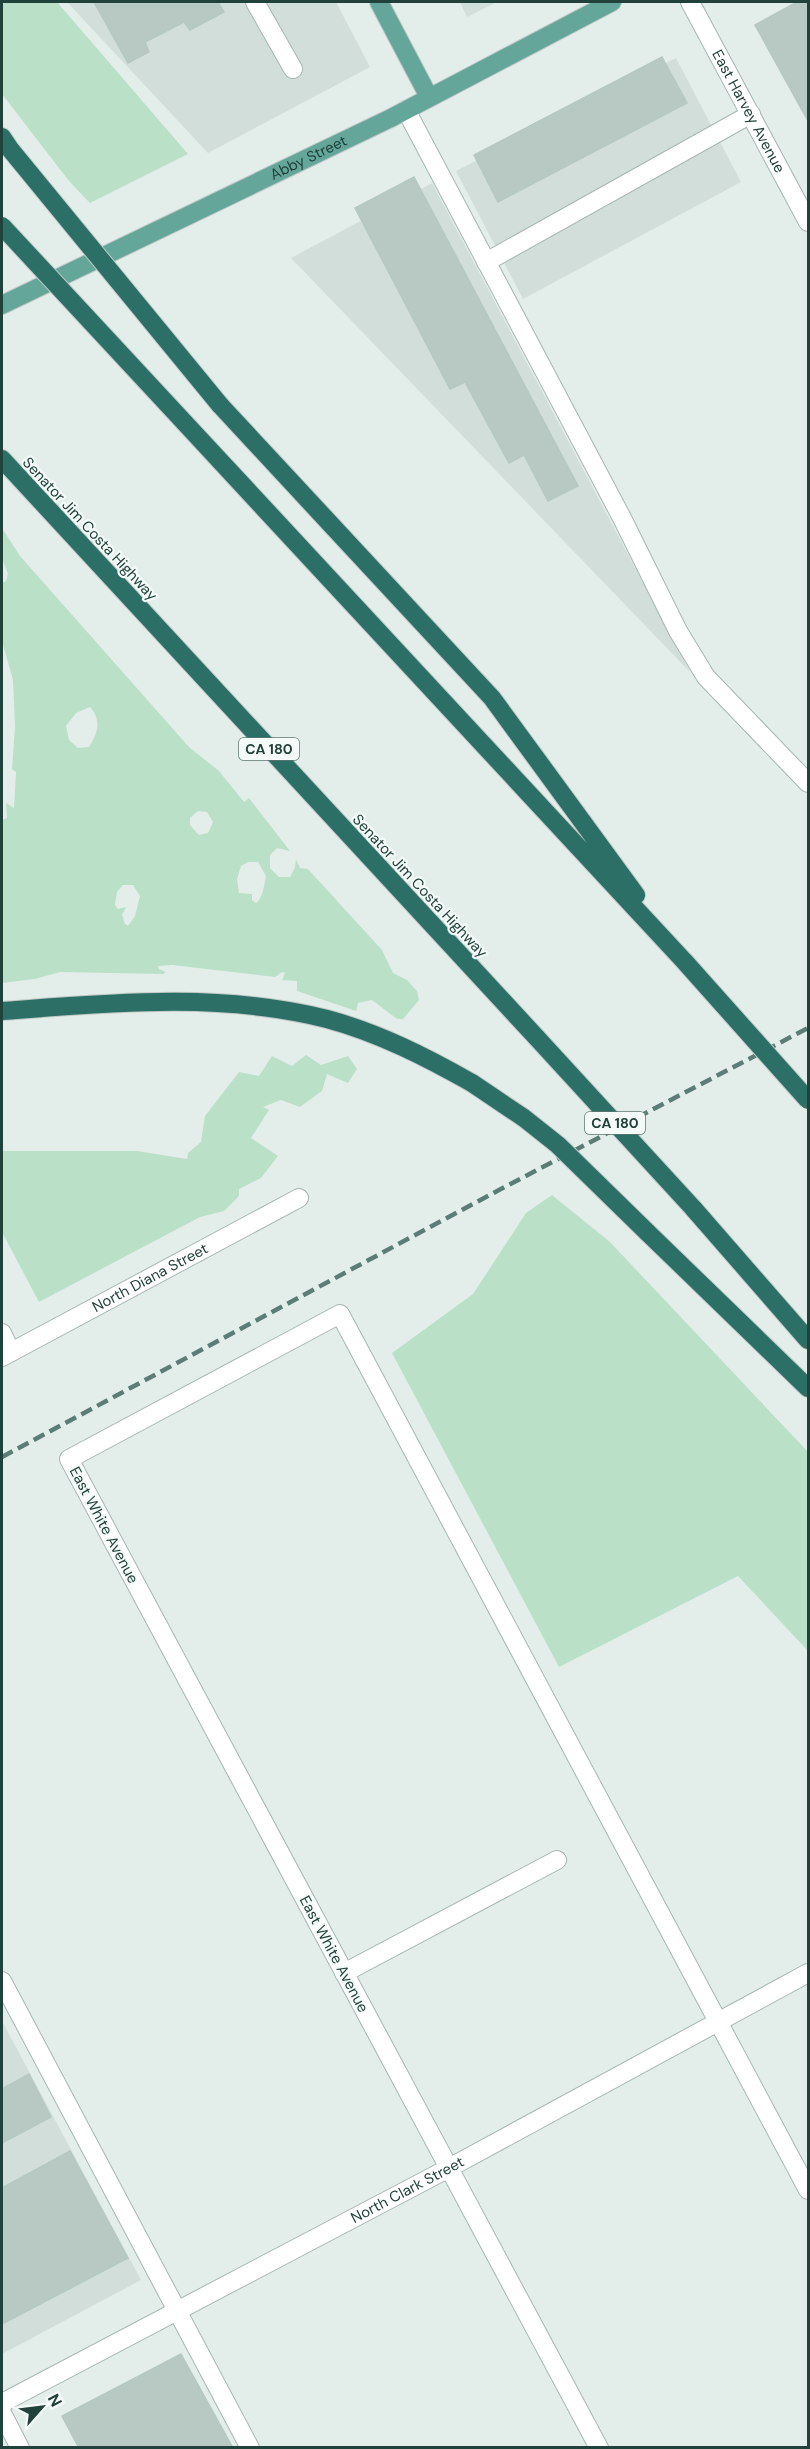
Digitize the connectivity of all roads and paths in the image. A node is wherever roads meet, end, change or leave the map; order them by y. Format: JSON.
{"nodes":[{"id":1,"x":255,"y":2,"type":"edge"},
{"id":2,"x":379,"y":2,"type":"edge"},
{"id":3,"x":612,"y":2,"type":"edge"},
{"id":4,"x":690,"y":2,"type":"edge"},
{"id":5,"x":293,"y":69,"type":"dead end"},
{"id":6,"x":429,"y":97,"type":"junction"},
{"id":7,"x":406,"y":110,"type":"junction"},
{"id":8,"x":751,"y":114,"type":"junction"},
{"id":9,"x":6,"y":143,"type":"edge"},
{"id":10,"x":806,"y":210,"type":"edge"},
{"id":11,"x":2,"y":226,"type":"edge"},
{"id":12,"x":486,"y":262,"type":"junction"},
{"id":13,"x":2,"y":305,"type":"edge"},
{"id":14,"x":2,"y":459,"type":"edge"},
{"id":15,"x":808,"y":783,"type":"edge"},
{"id":16,"x":685,"y":962,"type":"junction"},
{"id":17,"x":2,"y":1011,"type":"edge"},
{"id":18,"x":808,"y":1100,"type":"edge"},
{"id":19,"x":299,"y":1198,"type":"dead end"},
{"id":20,"x":2,"y":1334,"type":"edge"},
{"id":21,"x":808,"y":1340,"type":"edge"},
{"id":22,"x":6,"y":1355,"type":"edge"},
{"id":23,"x":808,"y":1388,"type":"edge"},
{"id":24,"x":557,"y":1860,"type":"dead end"},
{"id":25,"x":344,"y":1973,"type":"junction"},
{"id":26,"x":808,"y":1973,"type":"edge"},
{"id":27,"x":2,"y":1981,"type":"edge"},
{"id":28,"x":718,"y":2021,"type":"junction"},
{"id":29,"x":449,"y":2168,"type":"junction"},
{"id":30,"x":808,"y":2190,"type":"edge"},
{"id":31,"x":177,"y":2310,"type":"junction"},
{"id":32,"x":2,"y":2403,"type":"edge"},
{"id":33,"x":2,"y":2413,"type":"edge"},
{"id":34,"x":20,"y":2448,"type":"edge"},
{"id":35,"x":250,"y":2448,"type":"edge"},
{"id":36,"x":599,"y":2448,"type":"edge"}],
"edges":[{"from":1,"to":5,"type":"street"},
{"from":2,"to":6,"type":"main road"},
{"from":3,"to":6,"type":"main road","name":"Abby Street"},
{"from":4,"to":8,"type":"street","name":"East Harvey Avenue"},
{"from":6,"to":7,"type":"main road","name":"Abby Street"},
{"from":7,"to":12,"type":"street"},
{"from":7,"to":13,"type":"main road","name":"Abby Street"},
{"from":8,"to":10,"type":"street","name":"East Harvey Avenue"},
{"from":8,"to":12,"type":"street"},
{"from":9,"to":16,"type":"highway","bridge":true},
{"from":11,"to":16,"type":"highway","bridge":true},
{"from":12,"to":15,"type":"street"},
{"from":14,"to":21,"type":"highway","name":"Senator Jim Costa Highway","number":"CA 180","bridge":true},
{"from":16,"to":18,"type":"highway","bridge":true},
{"from":17,"to":23,"type":"highway","bridge":true},
{"from":19,"to":22,"type":"street","name":"North Diana Street"},
{"from":20,"to":22,"type":"street"},
{"from":24,"to":25,"type":"street"},
{"from":25,"to":28,"type":"street","name":"East White Avenue"},
{"from":25,"to":29,"type":"street","name":"East White Avenue"},
{"from":26,"to":28,"type":"street","name":"North Clark Street"},
{"from":27,"to":31,"type":"street"},
{"from":28,"to":29,"type":"street","name":"North Clark Street"},
{"from":28,"to":30,"type":"street"},
{"from":29,"to":31,"type":"street","name":"North Clark Street"},
{"from":29,"to":36,"type":"street","name":"East White Avenue"},
{"from":31,"to":32,"type":"street","name":"North Clark Street"},
{"from":31,"to":35,"type":"street"},
{"from":33,"to":34,"type":"street"}]}
